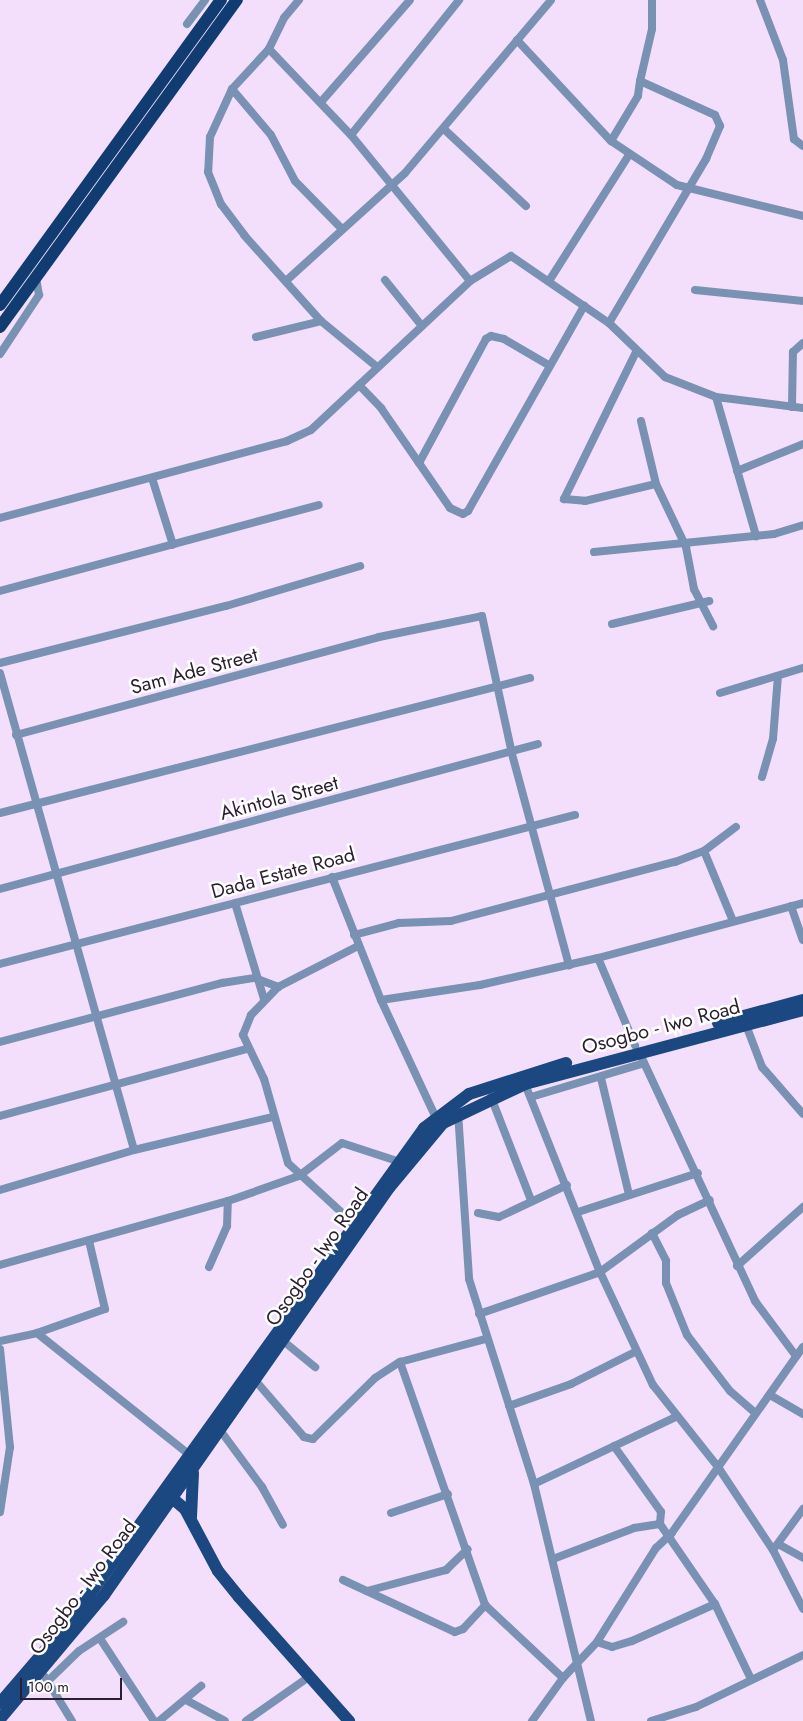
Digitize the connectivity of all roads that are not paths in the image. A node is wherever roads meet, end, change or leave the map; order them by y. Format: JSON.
{"nodes":[{"id":1,"x":205,"y":0,"type":"edge"},
{"id":2,"x":221,"y":0,"type":"edge"},
{"id":3,"x":237,"y":0,"type":"edge"},
{"id":4,"x":299,"y":0,"type":"edge"},
{"id":5,"x":410,"y":0,"type":"edge"},
{"id":6,"x":459,"y":0,"type":"edge"},
{"id":7,"x":551,"y":0,"type":"edge"},
{"id":8,"x":652,"y":0,"type":"edge"},
{"id":9,"x":760,"y":0,"type":"edge"},
{"id":10,"x":188,"y":24,"type":"dead end"},
{"id":11,"x":517,"y":40,"type":"junction"},
{"id":12,"x":269,"y":49,"type":"junction"},
{"id":13,"x":640,"y":81,"type":"junction"},
{"id":14,"x":232,"y":89,"type":"junction"},
{"id":15,"x":321,"y":102,"type":"junction"},
{"id":16,"x":445,"y":130,"type":"junction"},
{"id":17,"x":351,"y":135,"type":"junction"},
{"id":18,"x":612,"y":141,"type":"junction"},
{"id":19,"x":803,"y":146,"type":"edge"},
{"id":20,"x":629,"y":155,"type":"junction"},
{"id":21,"x":391,"y":184,"type":"junction"},
{"id":22,"x":690,"y":187,"type":"junction"},
{"id":23,"x":526,"y":206,"type":"dead end"},
{"id":24,"x":803,"y":216,"type":"edge"},
{"id":25,"x":342,"y":229,"type":"junction"},
{"id":26,"x":36,"y":278,"type":"junction"},
{"id":27,"x":287,"y":280,"type":"junction"},
{"id":28,"x":385,"y":280,"type":"dead end"},
{"id":29,"x":470,"y":281,"type":"junction"},
{"id":30,"x":549,"y":281,"type":"junction"},
{"id":31,"x":694,"y":290,"type":"dead end"},
{"id":32,"x":803,"y":301,"type":"edge"},
{"id":33,"x":0,"y":305,"type":"edge"},
{"id":34,"x":584,"y":306,"type":"junction"},
{"id":35,"x":321,"y":321,"type":"junction"},
{"id":36,"x":609,"y":323,"type":"junction"},
{"id":37,"x":422,"y":326,"type":"junction"},
{"id":38,"x":0,"y":327,"type":"edge"},
{"id":39,"x":256,"y":337,"type":"dead end"},
{"id":40,"x":803,"y":343,"type":"edge"},
{"id":41,"x":636,"y":352,"type":"junction"},
{"id":42,"x":0,"y":354,"type":"edge"},
{"id":43,"x":550,"y":366,"type":"junction"},
{"id":44,"x":377,"y":367,"type":"junction"},
{"id":45,"x":359,"y":385,"type":"junction"},
{"id":46,"x":716,"y":397,"type":"junction"},
{"id":47,"x":792,"y":407,"type":"junction"},
{"id":48,"x":803,"y":408,"type":"edge"},
{"id":49,"x":641,"y":421,"type":"dead end"},
{"id":50,"x":803,"y":444,"type":"edge"},
{"id":51,"x":419,"y":463,"type":"junction"},
{"id":52,"x":737,"y":471,"type":"junction"},
{"id":53,"x":152,"y":478,"type":"junction"},
{"id":54,"x":656,"y":484,"type":"junction"},
{"id":55,"x":319,"y":505,"type":"dead end"},
{"id":56,"x":0,"y":518,"type":"edge"},
{"id":57,"x":803,"y":525,"type":"edge"},
{"id":58,"x":756,"y":536,"type":"junction"},
{"id":59,"x":682,"y":540,"type":"junction"},
{"id":60,"x":173,"y":545,"type":"junction"},
{"id":61,"x":594,"y":552,"type":"dead end"},
{"id":62,"x":360,"y":566,"type":"dead end"},
{"id":63,"x":0,"y":591,"type":"edge"},
{"id":64,"x":705,"y":602,"type":"junction"},
{"id":65,"x":612,"y":624,"type":"dead end"},
{"id":66,"x":713,"y":626,"type":"dead end"},
{"id":67,"x":0,"y":664,"type":"edge"},
{"id":68,"x":803,"y":668,"type":"edge"},
{"id":69,"x":0,"y":673,"type":"edge"},
{"id":70,"x":778,"y":676,"type":"junction"},
{"id":71,"x":530,"y":678,"type":"dead end"},
{"id":72,"x":496,"y":684,"type":"junction"},
{"id":73,"x":720,"y":693,"type":"dead end"},
{"id":74,"x":16,"y":735,"type":"junction"},
{"id":75,"x":538,"y":744,"type":"dead end"},
{"id":76,"x":512,"y":754,"type":"junction"},
{"id":77,"x":762,"y":777,"type":"dead end"},
{"id":78,"x":37,"y":804,"type":"junction"},
{"id":79,"x":0,"y":813,"type":"edge"},
{"id":80,"x":575,"y":815,"type":"dead end"},
{"id":81,"x":531,"y":827,"type":"junction"},
{"id":82,"x":736,"y":827,"type":"dead end"},
{"id":83,"x":704,"y":852,"type":"junction"},
{"id":84,"x":55,"y":874,"type":"junction"},
{"id":85,"x":332,"y":877,"type":"junction"},
{"id":86,"x":0,"y":889,"type":"edge"},
{"id":87,"x":550,"y":895,"type":"junction"},
{"id":88,"x":235,"y":903,"type":"junction"},
{"id":89,"x":803,"y":903,"type":"edge"},
{"id":90,"x":791,"y":906,"type":"junction"},
{"id":91,"x":733,"y":921,"type":"junction"},
{"id":92,"x":354,"y":935,"type":"junction"},
{"id":93,"x":803,"y":940,"type":"edge"},
{"id":94,"x":77,"y":943,"type":"junction"},
{"id":95,"x":358,"y":946,"type":"junction"},
{"id":96,"x":598,"y":958,"type":"junction"},
{"id":97,"x":0,"y":964,"type":"edge"},
{"id":98,"x":569,"y":965,"type":"junction"},
{"id":99,"x":255,"y":978,"type":"junction"},
{"id":100,"x":278,"y":987,"type":"junction"},
{"id":101,"x":264,"y":999,"type":"junction"},
{"id":102,"x":381,"y":1000,"type":"junction"},
{"id":103,"x":803,"y":1000,"type":"edge"},
{"id":104,"x":803,"y":1010,"type":"edge"},
{"id":105,"x":97,"y":1014,"type":"junction"},
{"id":106,"x":746,"y":1025,"type":"junction"},
{"id":107,"x":0,"y":1042,"type":"edge"},
{"id":108,"x":247,"y":1050,"type":"junction"},
{"id":109,"x":640,"y":1053,"type":"junction"},
{"id":110,"x":601,"y":1078,"type":"junction"},
{"id":111,"x":525,"y":1084,"type":"junction"},
{"id":112,"x":113,"y":1086,"type":"junction"},
{"id":113,"x":491,"y":1096,"type":"junction"},
{"id":114,"x":531,"y":1097,"type":"junction"},
{"id":115,"x":458,"y":1112,"type":"junction"},
{"id":116,"x":803,"y":1114,"type":"edge"},
{"id":117,"x":0,"y":1116,"type":"edge"},
{"id":118,"x":436,"y":1116,"type":"junction"},
{"id":119,"x":272,"y":1117,"type":"junction"},
{"id":120,"x":134,"y":1150,"type":"junction"},
{"id":121,"x":397,"y":1161,"type":"junction"},
{"id":122,"x":698,"y":1173,"type":"junction"},
{"id":123,"x":299,"y":1176,"type":"junction"},
{"id":124,"x":567,"y":1185,"type":"junction"},
{"id":125,"x":0,"y":1190,"type":"edge"},
{"id":126,"x":629,"y":1195,"type":"junction"},
{"id":127,"x":531,"y":1200,"type":"junction"},
{"id":128,"x":710,"y":1200,"type":"junction"},
{"id":129,"x":228,"y":1201,"type":"junction"},
{"id":130,"x":803,"y":1207,"type":"edge"},
{"id":131,"x":578,"y":1212,"type":"junction"},
{"id":132,"x":478,"y":1213,"type":"dead end"},
{"id":133,"x":353,"y":1223,"type":"junction"},
{"id":134,"x":652,"y":1233,"type":"junction"},
{"id":135,"x":89,"y":1241,"type":"junction"},
{"id":136,"x":0,"y":1265,"type":"edge"},
{"id":137,"x":737,"y":1266,"type":"junction"},
{"id":138,"x":209,"y":1267,"type":"dead end"},
{"id":139,"x":600,"y":1272,"type":"junction"},
{"id":140,"x":479,"y":1314,"type":"junction"},
{"id":141,"x":37,"y":1333,"type":"junction"},
{"id":142,"x":485,"y":1339,"type":"junction"},
{"id":143,"x":282,"y":1340,"type":"junction"},
{"id":144,"x":0,"y":1341,"type":"edge"},
{"id":145,"x":803,"y":1347,"type":"edge"},
{"id":146,"x":0,"y":1349,"type":"edge"},
{"id":147,"x":635,"y":1352,"type":"junction"},
{"id":148,"x":796,"y":1356,"type":"junction"},
{"id":149,"x":400,"y":1362,"type":"junction"},
{"id":150,"x":315,"y":1367,"type":"dead end"},
{"id":151,"x":254,"y":1380,"type":"junction"},
{"id":152,"x":770,"y":1395,"type":"junction"},
{"id":153,"x":509,"y":1406,"type":"junction"},
{"id":154,"x":754,"y":1412,"type":"junction"},
{"id":155,"x":803,"y":1414,"type":"edge"},
{"id":156,"x":676,"y":1417,"type":"junction"},
{"id":157,"x":220,"y":1430,"type":"junction"},
{"id":158,"x":614,"y":1446,"type":"junction"},
{"id":159,"x":193,"y":1460,"type":"junction"},
{"id":160,"x":718,"y":1467,"type":"junction"},
{"id":161,"x":534,"y":1484,"type":"junction"},
{"id":162,"x":168,"y":1494,"type":"junction"},
{"id":163,"x":448,"y":1494,"type":"junction"},
{"id":164,"x":803,"y":1509,"type":"edge"},
{"id":165,"x":0,"y":1512,"type":"edge"},
{"id":166,"x":391,"y":1513,"type":"dead end"},
{"id":167,"x":191,"y":1520,"type":"junction"},
{"id":168,"x":660,"y":1524,"type":"junction"},
{"id":169,"x":283,"y":1525,"type":"dead end"},
{"id":170,"x":671,"y":1534,"type":"junction"},
{"id":171,"x":780,"y":1545,"type":"junction"},
{"id":172,"x":468,"y":1549,"type":"junction"},
{"id":173,"x":773,"y":1550,"type":"junction"},
{"id":174,"x":803,"y":1558,"type":"edge"},
{"id":175,"x":553,"y":1559,"type":"junction"},
{"id":176,"x":344,"y":1580,"type":"dead end"},
{"id":177,"x":367,"y":1591,"type":"junction"},
{"id":178,"x":714,"y":1604,"type":"junction"},
{"id":179,"x":485,"y":1605,"type":"junction"},
{"id":180,"x":803,"y":1609,"type":"edge"},
{"id":181,"x":123,"y":1622,"type":"dead end"},
{"id":182,"x":101,"y":1640,"type":"junction"},
{"id":183,"x":597,"y":1642,"type":"junction"},
{"id":184,"x":803,"y":1655,"type":"edge"},
{"id":185,"x":579,"y":1660,"type":"junction"},
{"id":186,"x":310,"y":1676,"type":"junction"},
{"id":187,"x":45,"y":1677,"type":"junction"},
{"id":188,"x":750,"y":1677,"type":"junction"},
{"id":189,"x":562,"y":1678,"type":"junction"},
{"id":190,"x":201,"y":1686,"type":"dead end"},
{"id":191,"x":186,"y":1700,"type":"junction"},
{"id":192,"x":0,"y":1703,"type":"edge"},
{"id":193,"x":0,"y":1719,"type":"edge"},
{"id":194,"x":72,"y":1721,"type":"edge"},
{"id":195,"x":154,"y":1721,"type":"edge"},
{"id":196,"x":159,"y":1721,"type":"edge"},
{"id":197,"x":225,"y":1721,"type":"edge"},
{"id":198,"x":246,"y":1721,"type":"edge"},
{"id":199,"x":349,"y":1721,"type":"edge"},
{"id":200,"x":532,"y":1721,"type":"edge"},
{"id":201,"x":591,"y":1721,"type":"edge"},
{"id":202,"x":651,"y":1721,"type":"edge"}],
"edges":[{"from":1,"to":10,"type":"street"},
{"from":2,"to":33,"type":"highway"},
{"from":3,"to":26,"type":"highway"},
{"from":4,"to":12,"type":"street"},
{"from":5,"to":15,"type":"street"},
{"from":6,"to":17,"type":"street"},
{"from":7,"to":11,"type":"street"},
{"from":8,"to":13,"type":"street"},
{"from":9,"to":19,"type":"street"},
{"from":11,"to":16,"type":"street"},
{"from":11,"to":18,"type":"street"},
{"from":12,"to":14,"type":"street"},
{"from":12,"to":15,"type":"street"},
{"from":13,"to":18,"type":"street"},
{"from":13,"to":22,"type":"street"},
{"from":14,"to":25,"type":"street"},
{"from":14,"to":27,"type":"street"},
{"from":15,"to":17,"type":"street"},
{"from":16,"to":21,"type":"street"},
{"from":16,"to":23,"type":"street"},
{"from":17,"to":21,"type":"street"},
{"from":18,"to":20,"type":"street"},
{"from":20,"to":22,"type":"street"},
{"from":20,"to":30,"type":"street"},
{"from":21,"to":25,"type":"street"},
{"from":21,"to":29,"type":"street"},
{"from":22,"to":24,"type":"street"},
{"from":22,"to":36,"type":"street"},
{"from":25,"to":27,"type":"street"},
{"from":26,"to":38,"type":"highway"},
{"from":26,"to":42,"type":"street"},
{"from":27,"to":35,"type":"street"},
{"from":28,"to":37,"type":"street"},
{"from":29,"to":30,"type":"street"},
{"from":29,"to":37,"type":"street"},
{"from":30,"to":34,"type":"street"},
{"from":31,"to":32,"type":"street"},
{"from":34,"to":36,"type":"street"},
{"from":34,"to":43,"type":"street"},
{"from":35,"to":39,"type":"street"},
{"from":35,"to":44,"type":"street"},
{"from":36,"to":41,"type":"street"},
{"from":37,"to":44,"type":"street"},
{"from":40,"to":47,"type":"street"},
{"from":41,"to":46,"type":"street"},
{"from":41,"to":54,"type":"street"},
{"from":43,"to":51,"type":"street"},
{"from":43,"to":51,"type":"street"},
{"from":44,"to":45,"type":"street"},
{"from":45,"to":51,"type":"street"},
{"from":45,"to":53,"type":"street"},
{"from":46,"to":47,"type":"street"},
{"from":46,"to":52,"type":"street"},
{"from":47,"to":48,"type":"street"},
{"from":49,"to":54,"type":"street"},
{"from":50,"to":52,"type":"street"},
{"from":52,"to":58,"type":"street"},
{"from":53,"to":56,"type":"street"},
{"from":53,"to":60,"type":"street"},
{"from":54,"to":59,"type":"street"},
{"from":55,"to":60,"type":"street"},
{"from":57,"to":58,"type":"street"},
{"from":58,"to":59,"type":"street"},
{"from":59,"to":61,"type":"street"},
{"from":59,"to":64,"type":"street"},
{"from":60,"to":63,"type":"street"},
{"from":62,"to":67,"type":"street"},
{"from":64,"to":65,"type":"street"},
{"from":64,"to":66,"type":"street"},
{"from":68,"to":70,"type":"street"},
{"from":69,"to":74,"type":"street"},
{"from":70,"to":73,"type":"street"},
{"from":70,"to":77,"type":"street"},
{"from":71,"to":72,"type":"street"},
{"from":72,"to":74,"type":"street","name":"Sam Ade Street"},
{"from":72,"to":76,"type":"street"},
{"from":72,"to":78,"type":"street"},
{"from":74,"to":78,"type":"street"},
{"from":75,"to":76,"type":"street","name":"Akintola Street"},
{"from":76,"to":81,"type":"street"},
{"from":76,"to":84,"type":"street","name":"Akintola Street"},
{"from":78,"to":79,"type":"street"},
{"from":78,"to":84,"type":"street"},
{"from":80,"to":81,"type":"street","name":"Dada Estate Road"},
{"from":81,"to":85,"type":"street","name":"Dada Estate Road"},
{"from":81,"to":87,"type":"street"},
{"from":82,"to":83,"type":"street"},
{"from":83,"to":87,"type":"street"},
{"from":83,"to":91,"type":"street"},
{"from":84,"to":86,"type":"street","name":"Akintola Street"},
{"from":84,"to":94,"type":"street"},
{"from":85,"to":88,"type":"street","name":"Dada Estate Road"},
{"from":85,"to":92,"type":"street"},
{"from":87,"to":92,"type":"street"},
{"from":87,"to":98,"type":"street"},
{"from":88,"to":94,"type":"street","name":"Dada Estate Road"},
{"from":88,"to":99,"type":"street"},
{"from":89,"to":90,"type":"street"},
{"from":90,"to":91,"type":"street"},
{"from":90,"to":93,"type":"street"},
{"from":91,"to":96,"type":"street"},
{"from":92,"to":95,"type":"street"},
{"from":94,"to":97,"type":"street","name":"Dada Estate Road"},
{"from":94,"to":105,"type":"street"},
{"from":95,"to":100,"type":"street"},
{"from":95,"to":102,"type":"street"},
{"from":96,"to":98,"type":"street"},
{"from":96,"to":109,"type":"street"},
{"from":98,"to":102,"type":"street"},
{"from":99,"to":100,"type":"street"},
{"from":99,"to":101,"type":"street"},
{"from":99,"to":105,"type":"street"},
{"from":100,"to":101,"type":"street"},
{"from":101,"to":108,"type":"street"},
{"from":102,"to":118,"type":"street"},
{"from":103,"to":109,"type":"main road","name":"Osogbo - Iwo Road"},
{"from":104,"to":106,"type":"main road","name":"Osogbo - Iwo Road"},
{"from":105,"to":107,"type":"street"},
{"from":105,"to":112,"type":"street"},
{"from":106,"to":109,"type":"main road","name":"Osogbo - Iwo Road"},
{"from":106,"to":116,"type":"street"},
{"from":108,"to":112,"type":"street"},
{"from":108,"to":119,"type":"street"},
{"from":109,"to":110,"type":"street"},
{"from":109,"to":111,"type":"main road","name":"Osogbo - Iwo Road"},
{"from":109,"to":118,"type":"main road","name":"Osogbo - Iwo Road"},
{"from":109,"to":122,"type":"street"},
{"from":110,"to":114,"type":"street"},
{"from":110,"to":126,"type":"street"},
{"from":111,"to":113,"type":"main road","name":"Osogbo - Iwo Road"},
{"from":111,"to":114,"type":"street"},
{"from":112,"to":117,"type":"street"},
{"from":112,"to":120,"type":"street"},
{"from":113,"to":115,"type":"main road","name":"Osogbo - Iwo Road"},
{"from":113,"to":127,"type":"street"},
{"from":114,"to":124,"type":"street"},
{"from":115,"to":140,"type":"street"},
{"from":115,"to":143,"type":"main road","name":"Osogbo - Iwo Road"},
{"from":118,"to":121,"type":"main road","name":"Osogbo - Iwo Road"},
{"from":119,"to":120,"type":"street"},
{"from":119,"to":123,"type":"street"},
{"from":120,"to":125,"type":"street"},
{"from":121,"to":123,"type":"street"},
{"from":121,"to":133,"type":"main road","name":"Osogbo - Iwo Road"},
{"from":122,"to":126,"type":"street"},
{"from":122,"to":128,"type":"street"},
{"from":123,"to":129,"type":"street"},
{"from":123,"to":133,"type":"street"},
{"from":124,"to":127,"type":"street"},
{"from":124,"to":131,"type":"street"},
{"from":126,"to":131,"type":"street"},
{"from":127,"to":132,"type":"street"},
{"from":128,"to":134,"type":"street"},
{"from":128,"to":137,"type":"street"},
{"from":129,"to":135,"type":"street"},
{"from":129,"to":138,"type":"street"},
{"from":130,"to":137,"type":"street"},
{"from":131,"to":139,"type":"street"},
{"from":133,"to":159,"type":"main road","name":"Osogbo - Iwo Road"},
{"from":134,"to":139,"type":"street"},
{"from":134,"to":154,"type":"street"},
{"from":135,"to":136,"type":"street"},
{"from":135,"to":141,"type":"street"},
{"from":137,"to":148,"type":"street"},
{"from":139,"to":140,"type":"street"},
{"from":139,"to":147,"type":"street"},
{"from":140,"to":142,"type":"street"},
{"from":141,"to":144,"type":"street"},
{"from":141,"to":159,"type":"street"},
{"from":142,"to":149,"type":"street"},
{"from":142,"to":153,"type":"street"},
{"from":143,"to":150,"type":"street"},
{"from":143,"to":151,"type":"main road","name":"Osogbo - Iwo Road"},
{"from":145,"to":148,"type":"street"},
{"from":146,"to":165,"type":"street"},
{"from":147,"to":153,"type":"street"},
{"from":147,"to":156,"type":"street"},
{"from":148,"to":152,"type":"street"},
{"from":149,"to":151,"type":"street"},
{"from":149,"to":163,"type":"street"},
{"from":151,"to":157,"type":"main road","name":"Osogbo - Iwo Road"},
{"from":152,"to":154,"type":"street"},
{"from":152,"to":155,"type":"street"},
{"from":153,"to":161,"type":"street"},
{"from":154,"to":160,"type":"street"},
{"from":156,"to":158,"type":"street"},
{"from":156,"to":160,"type":"street"},
{"from":157,"to":159,"type":"main road","name":"Osogbo - Iwo Road"},
{"from":157,"to":169,"type":"street"},
{"from":158,"to":161,"type":"street"},
{"from":158,"to":168,"type":"street"},
{"from":159,"to":162,"type":"main road","name":"Osogbo - Iwo Road"},
{"from":159,"to":167,"type":"main road"},
{"from":160,"to":170,"type":"street"},
{"from":160,"to":173,"type":"street"},
{"from":161,"to":175,"type":"street"},
{"from":162,"to":167,"type":"main road"},
{"from":162,"to":187,"type":"main road","name":"Osogbo - Iwo Road"},
{"from":162,"to":192,"type":"main road","name":"Osogbo - Iwo Road"},
{"from":163,"to":166,"type":"street"},
{"from":163,"to":172,"type":"street"},
{"from":164,"to":171,"type":"street"},
{"from":167,"to":186,"type":"main road"},
{"from":168,"to":170,"type":"street"},
{"from":168,"to":175,"type":"street"},
{"from":170,"to":178,"type":"street"},
{"from":170,"to":183,"type":"street"},
{"from":171,"to":173,"type":"street"},
{"from":171,"to":174,"type":"street"},
{"from":172,"to":177,"type":"street"},
{"from":172,"to":179,"type":"street"},
{"from":173,"to":180,"type":"street"},
{"from":175,"to":185,"type":"street"},
{"from":176,"to":177,"type":"street"},
{"from":177,"to":179,"type":"street"},
{"from":178,"to":183,"type":"street"},
{"from":178,"to":188,"type":"street"},
{"from":179,"to":189,"type":"street"},
{"from":181,"to":182,"type":"street"},
{"from":182,"to":187,"type":"street"},
{"from":182,"to":195,"type":"street"},
{"from":183,"to":185,"type":"street"},
{"from":184,"to":188,"type":"street"},
{"from":185,"to":189,"type":"street"},
{"from":185,"to":201,"type":"street"},
{"from":186,"to":198,"type":"street"},
{"from":186,"to":199,"type":"main road"},
{"from":187,"to":193,"type":"main road","name":"Osogbo - Iwo Road"},
{"from":187,"to":194,"type":"street"},
{"from":188,"to":202,"type":"street"},
{"from":189,"to":200,"type":"street"},
{"from":190,"to":191,"type":"street"},
{"from":191,"to":196,"type":"street"},
{"from":191,"to":197,"type":"street"}]}
